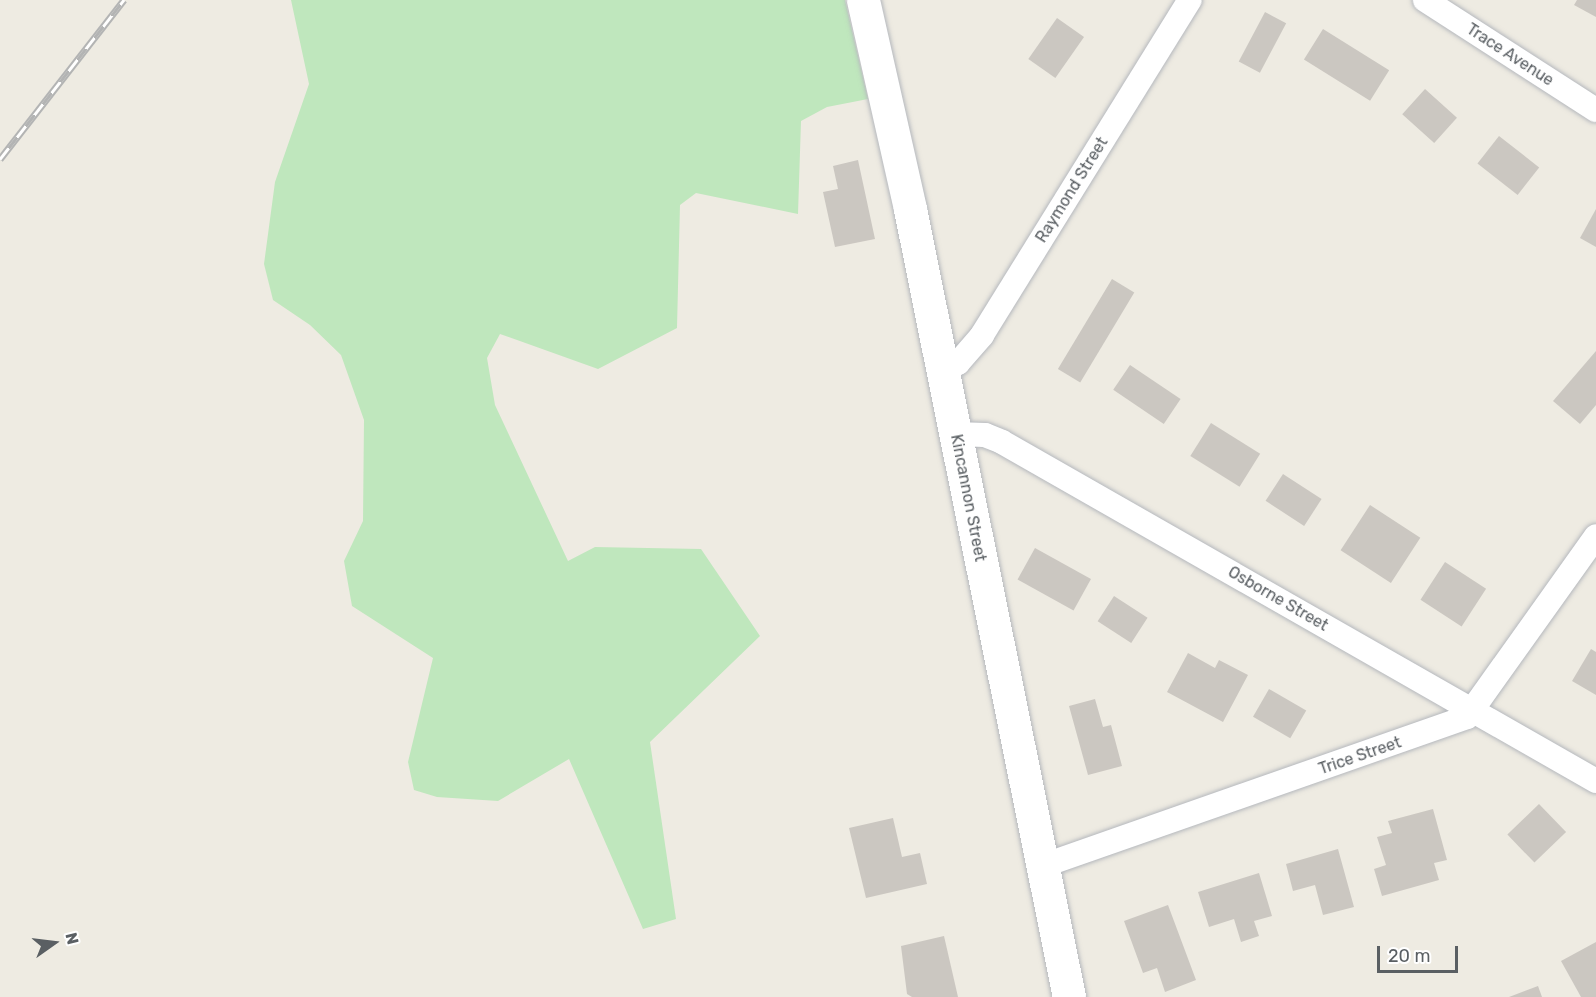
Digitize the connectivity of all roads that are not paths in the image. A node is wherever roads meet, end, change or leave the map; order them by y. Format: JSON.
{"nodes":[{"id":1,"x":863,"y":0,"type":"edge"},
{"id":2,"x":1190,"y":0,"type":"edge"},
{"id":3,"x":1425,"y":0,"type":"edge"},
{"id":4,"x":1596,"y":110,"type":"edge"},
{"id":5,"x":943,"y":371,"type":"junction"},
{"id":6,"x":955,"y":434,"type":"junction"},
{"id":7,"x":1596,"y":536,"type":"edge"},
{"id":8,"x":1475,"y":711,"type":"junction"},
{"id":9,"x":1596,"y":781,"type":"edge"},
{"id":10,"x":1042,"y":866,"type":"junction"},
{"id":11,"x":1069,"y":997,"type":"edge"}],
"edges":[{"from":1,"to":5,"type":"street","name":"Kincannon Street"},
{"from":2,"to":5,"type":"street","name":"Raymond Street"},
{"from":3,"to":4,"type":"street","name":"Trace Avenue"},
{"from":5,"to":6,"type":"street","name":"Kincannon Street"},
{"from":6,"to":8,"type":"street","name":"Osborne Street"},
{"from":6,"to":10,"type":"street","name":"Kincannon Street"},
{"from":7,"to":8,"type":"street","name":"Trice Street"},
{"from":8,"to":9,"type":"street","name":"Osborne Street"},
{"from":8,"to":10,"type":"street","name":"Trice Street"},
{"from":10,"to":11,"type":"street","name":"Kincannon Street"}]}
